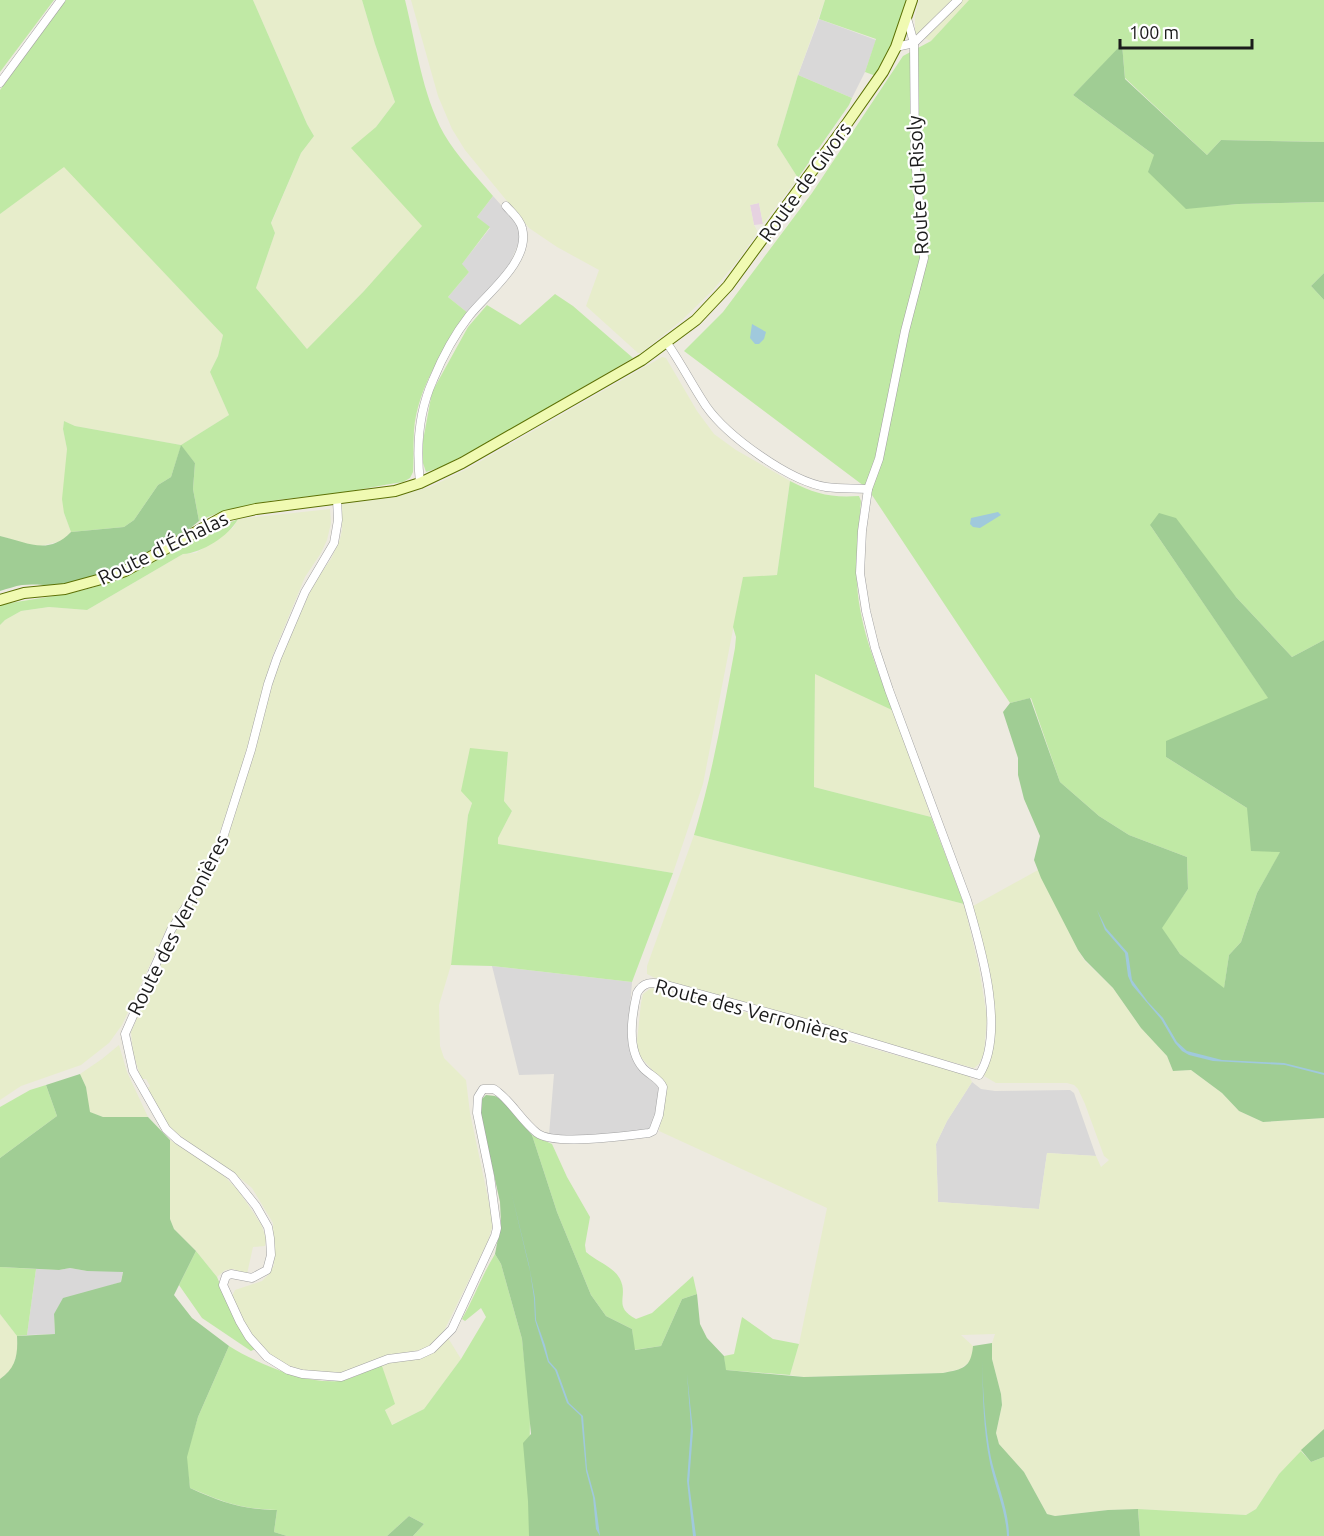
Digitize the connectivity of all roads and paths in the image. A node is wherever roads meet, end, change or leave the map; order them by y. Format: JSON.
{"nodes":[{"id":1,"x":61,"y":0,"type":"edge"},
{"id":2,"x":912,"y":0,"type":"edge"},
{"id":3,"x":958,"y":0,"type":"edge"},
{"id":4,"x":907,"y":18,"type":"junction"},
{"id":5,"x":914,"y":43,"type":"junction"},
{"id":6,"x":897,"y":48,"type":"junction"},
{"id":7,"x":0,"y":83,"type":"edge"},
{"id":8,"x":506,"y":206,"type":"dead end"},
{"id":9,"x":667,"y":343,"type":"junction"},
{"id":10,"x":420,"y":483,"type":"junction"},
{"id":11,"x":868,"y":489,"type":"junction"},
{"id":12,"x":338,"y":499,"type":"junction"},
{"id":13,"x":0,"y":600,"type":"edge"}],
"edges":[{"from":1,"to":7,"type":"street"},
{"from":2,"to":4,"type":"street","name":"Route de Givors"},
{"from":3,"to":5,"type":"street"},
{"from":4,"to":5,"type":"street","name":"Route du Risoly"},
{"from":4,"to":6,"type":"street","name":"Route de Givors"},
{"from":5,"to":6,"type":"street"},
{"from":5,"to":11,"type":"street","name":"Route du Risoly"},
{"from":6,"to":9,"type":"street","name":"Route de Givors"},
{"from":8,"to":10,"type":"street"},
{"from":9,"to":10,"type":"street","name":"Route de Givors"},
{"from":9,"to":11,"type":"street"},
{"from":10,"to":12,"type":"street","name":"Route d'Échalas"},
{"from":11,"to":12,"type":"street","name":"Route des Verronières"},
{"from":12,"to":13,"type":"street","name":"Route d'Échalas"}]}
